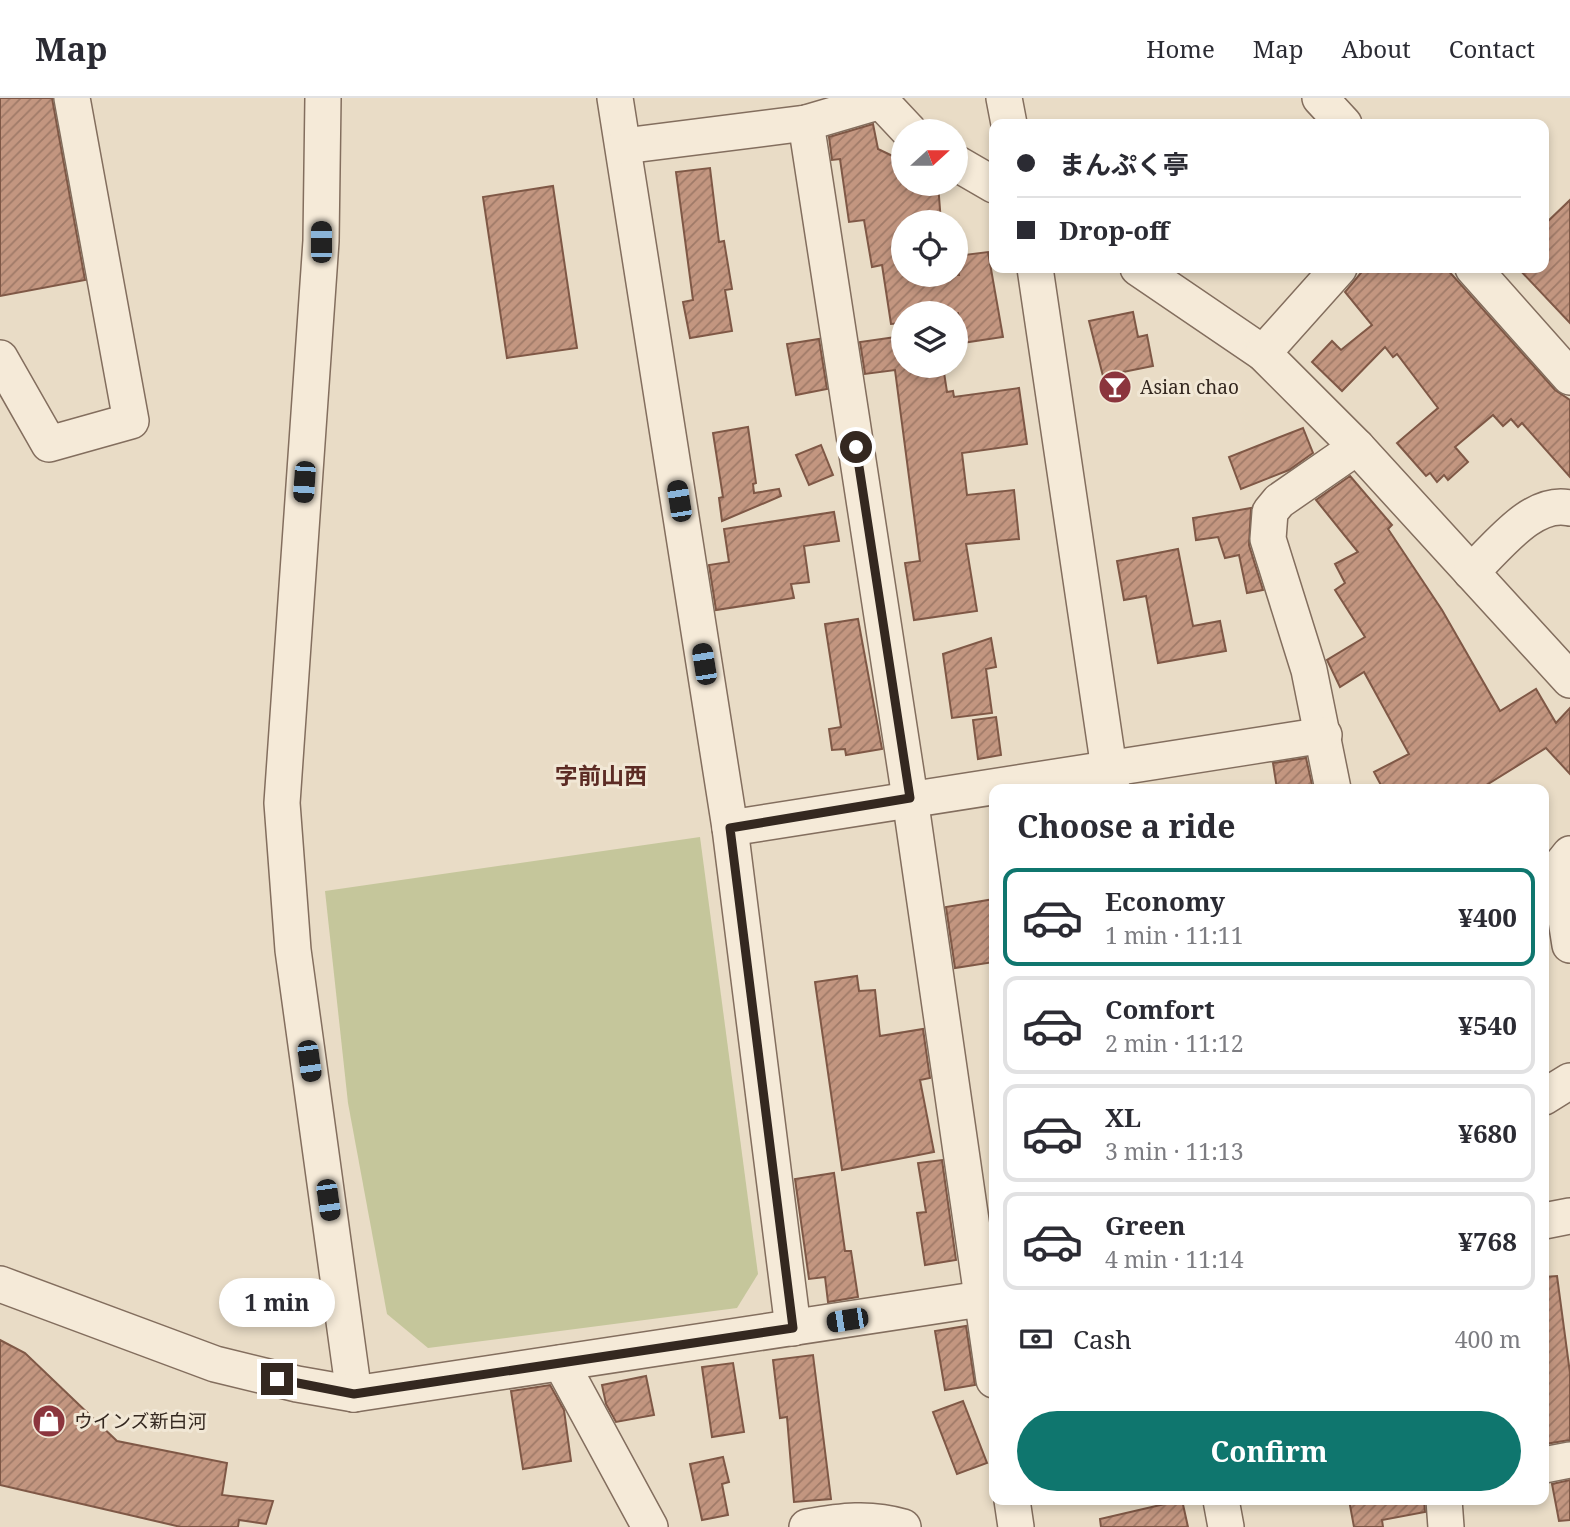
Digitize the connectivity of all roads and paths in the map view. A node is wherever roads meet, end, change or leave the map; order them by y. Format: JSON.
{"nodes":[{"id":1,"x":72,"y":98,"type":"edge"},
{"id":2,"x":323,"y":98,"type":"edge"},
{"id":3,"x":615,"y":98,"type":"edge"},
{"id":4,"x":1004,"y":98,"type":"edge"},
{"id":5,"x":1320,"y":98,"type":"edge"},
{"id":6,"x":880,"y":100,"type":"edge"},
{"id":7,"x":898,"y":119,"type":"edge"},
{"id":8,"x":1008,"y":119,"type":"edge"},
{"id":9,"x":1339,"y":119,"type":"edge"},
{"id":10,"x":806,"y":122,"type":"junction"},
{"id":11,"x":624,"y":146,"type":"junction"},
{"id":12,"x":968,"y":170,"type":"edge"},
{"id":13,"x":989,"y":182,"type":"edge"},
{"id":14,"x":1036,"y":273,"type":"edge"},
{"id":15,"x":1145,"y":273,"type":"edge"},
{"id":16,"x":1335,"y":273,"type":"edge"},
{"id":17,"x":1477,"y":273,"type":"edge"},
{"id":18,"x":1264,"y":353,"type":"junction"},
{"id":19,"x":0,"y":358,"type":"edge"},
{"id":20,"x":1570,"y":377,"type":"edge"},
{"id":21,"x":1357,"y":447,"type":"junction"},
{"id":22,"x":1570,"y":508,"type":"edge"},
{"id":23,"x":1471,"y":572,"type":"junction"},
{"id":24,"x":1570,"y":680,"type":"edge"},
{"id":25,"x":1324,"y":734,"type":"junction"},
{"id":26,"x":1110,"y":778,"type":"edge"},
{"id":27,"x":1050,"y":784,"type":"edge"},
{"id":28,"x":1332,"y":784,"type":"edge"},
{"id":29,"x":989,"y":790,"type":"edge"},
{"id":30,"x":910,"y":798,"type":"junction"},
{"id":31,"x":730,"y":828,"type":"junction"},
{"id":32,"x":1570,"y":854,"type":"edge"},
{"id":33,"x":1570,"y":945,"type":"edge"},
{"id":34,"x":1570,"y":1081,"type":"edge"},
{"id":35,"x":1549,"y":1094,"type":"edge"},
{"id":36,"x":1570,"y":1216,"type":"edge"},
{"id":37,"x":1549,"y":1220,"type":"edge"},
{"id":38,"x":0,"y":1284,"type":"edge"},
{"id":39,"x":988,"y":1298,"type":"edge"},
{"id":40,"x":793,"y":1328,"type":"junction"},
{"id":41,"x":561,"y":1363,"type":"junction"},
{"id":42,"x":354,"y":1394,"type":"junction"},
{"id":43,"x":1570,"y":1460,"type":"edge"},
{"id":44,"x":1549,"y":1464,"type":"edge"},
{"id":45,"x":1013,"y":1505,"type":"edge"},
{"id":46,"x":1222,"y":1505,"type":"edge"},
{"id":47,"x":1444,"y":1505,"type":"edge"},
{"id":48,"x":650,"y":1527,"type":"edge"},
{"id":49,"x":807,"y":1527,"type":"edge"},
{"id":50,"x":903,"y":1527,"type":"edge"},
{"id":51,"x":1016,"y":1527,"type":"edge"},
{"id":52,"x":1226,"y":1527,"type":"edge"},
{"id":53,"x":1446,"y":1527,"type":"edge"}],
"edges":[{"from":1,"to":19,"type":"street"},
{"from":2,"to":42,"type":"street"},
{"from":3,"to":11,"type":"street"},
{"from":4,"to":8,"type":"street"},
{"from":5,"to":9,"type":"street"},
{"from":6,"to":7,"type":"street"},
{"from":6,"to":10,"type":"street"},
{"from":10,"to":11,"type":"street"},
{"from":10,"to":30,"type":"street"},
{"from":11,"to":31,"type":"street"},
{"from":12,"to":13,"type":"street"},
{"from":14,"to":26,"type":"street"},
{"from":15,"to":18,"type":"street"},
{"from":16,"to":18,"type":"street"},
{"from":17,"to":20,"type":"street"},
{"from":18,"to":21,"type":"street"},
{"from":21,"to":23,"type":"street"},
{"from":21,"to":25,"type":"street"},
{"from":22,"to":23,"type":"street"},
{"from":23,"to":24,"type":"street"},
{"from":25,"to":26,"type":"street"},
{"from":25,"to":28,"type":"street"},
{"from":26,"to":27,"type":"street"},
{"from":29,"to":30,"type":"street"},
{"from":30,"to":31,"type":"street"},
{"from":30,"to":39,"type":"street"},
{"from":31,"to":40,"type":"street"},
{"from":32,"to":33,"type":"street"},
{"from":34,"to":35,"type":"street"},
{"from":36,"to":37,"type":"street"},
{"from":38,"to":42,"type":"street"},
{"from":39,"to":40,"type":"street"},
{"from":40,"to":41,"type":"street"},
{"from":41,"to":42,"type":"street"},
{"from":41,"to":48,"type":"street"},
{"from":43,"to":44,"type":"street"},
{"from":45,"to":51,"type":"street"},
{"from":46,"to":52,"type":"street"},
{"from":47,"to":53,"type":"street"},
{"from":49,"to":50,"type":"street"}]}
